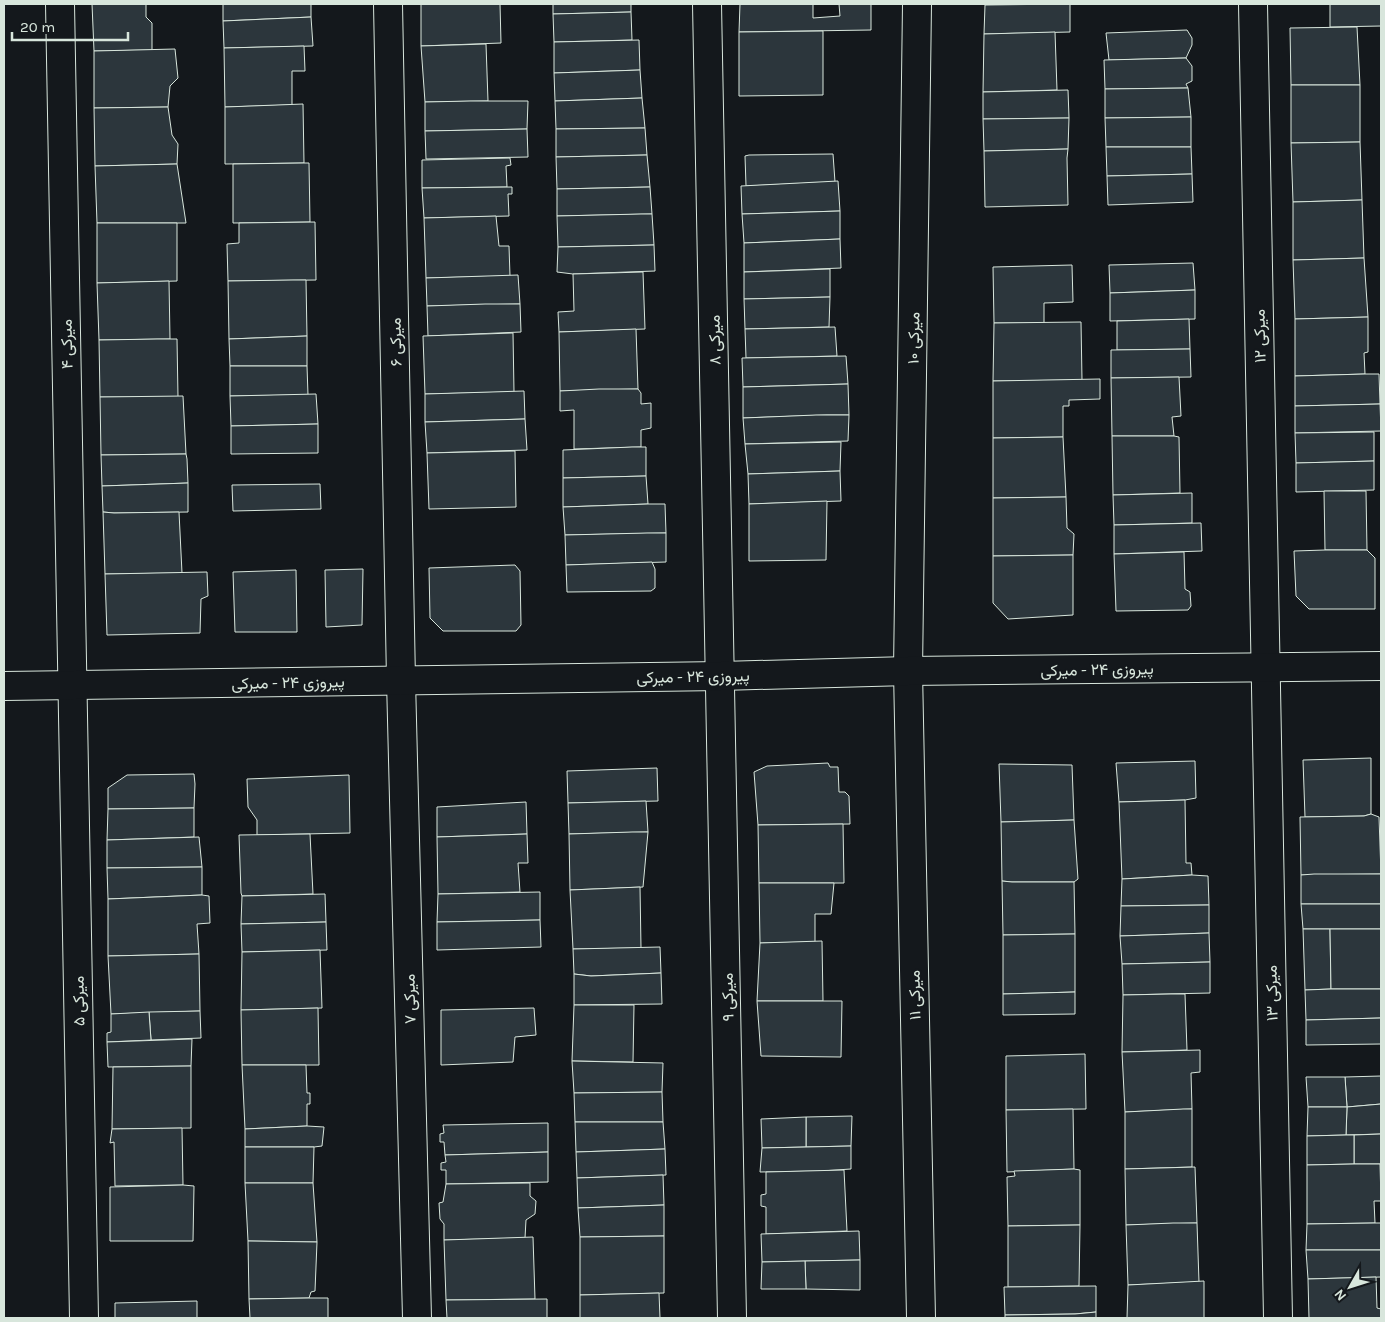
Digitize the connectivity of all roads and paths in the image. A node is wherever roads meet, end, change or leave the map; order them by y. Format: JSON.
{"nodes":[{"id":1,"x":60,"y":4,"type":"edge"},
{"id":2,"x":388,"y":4,"type":"edge"},
{"id":3,"x":707,"y":4,"type":"edge"},
{"id":4,"x":917,"y":4,"type":"edge"},
{"id":5,"x":1253,"y":4,"type":"edge"},
{"id":6,"x":1381,"y":666,"type":"edge"},
{"id":7,"x":1265,"y":668,"type":"junction"},
{"id":8,"x":908,"y":672,"type":"junction"},
{"id":9,"x":721,"y":676,"type":"junction"},
{"id":10,"x":401,"y":680,"type":"junction"},
{"id":11,"x":72,"y":685,"type":"junction"},
{"id":12,"x":4,"y":686,"type":"edge"},
{"id":13,"x":84,"y":1318,"type":"edge"},
{"id":14,"x":417,"y":1318,"type":"edge"},
{"id":15,"x":732,"y":1318,"type":"edge"},
{"id":16,"x":921,"y":1318,"type":"edge"},
{"id":17,"x":1278,"y":1318,"type":"edge"}],
"edges":[{"from":1,"to":11,"type":"street","name":"میرکی ۴"},
{"from":2,"to":10,"type":"street","name":"میرکی ۶"},
{"from":3,"to":9,"type":"street","name":"میرکی ۸"},
{"from":4,"to":8,"type":"street","name":"میرکی ۱۰"},
{"from":5,"to":7,"type":"street","name":"میرکی ۱۲"},
{"from":6,"to":7,"type":"street","name":"پیروزی ۲۴ - میرکی"},
{"from":7,"to":8,"type":"street","name":"پیروزی ۲۴ - میرکی"},
{"from":7,"to":17,"type":"street","name":"میرکی ۱۳"},
{"from":8,"to":9,"type":"street","name":"پیروزی ۲۴ - میرکی"},
{"from":8,"to":16,"type":"street","name":"میرکی ۱۱"},
{"from":9,"to":10,"type":"street","name":"پیروزی ۲۴ - میرکی"},
{"from":9,"to":15,"type":"street","name":"میرکی ۹"},
{"from":10,"to":11,"type":"street","name":"پیروزی ۲۴ - میرکی"},
{"from":10,"to":14,"type":"street","name":"میرکی ۷"},
{"from":11,"to":12,"type":"street","name":"پیروزی ۲۴ - میرکی"},
{"from":11,"to":13,"type":"street","name":"میرکی ۵"}]}
